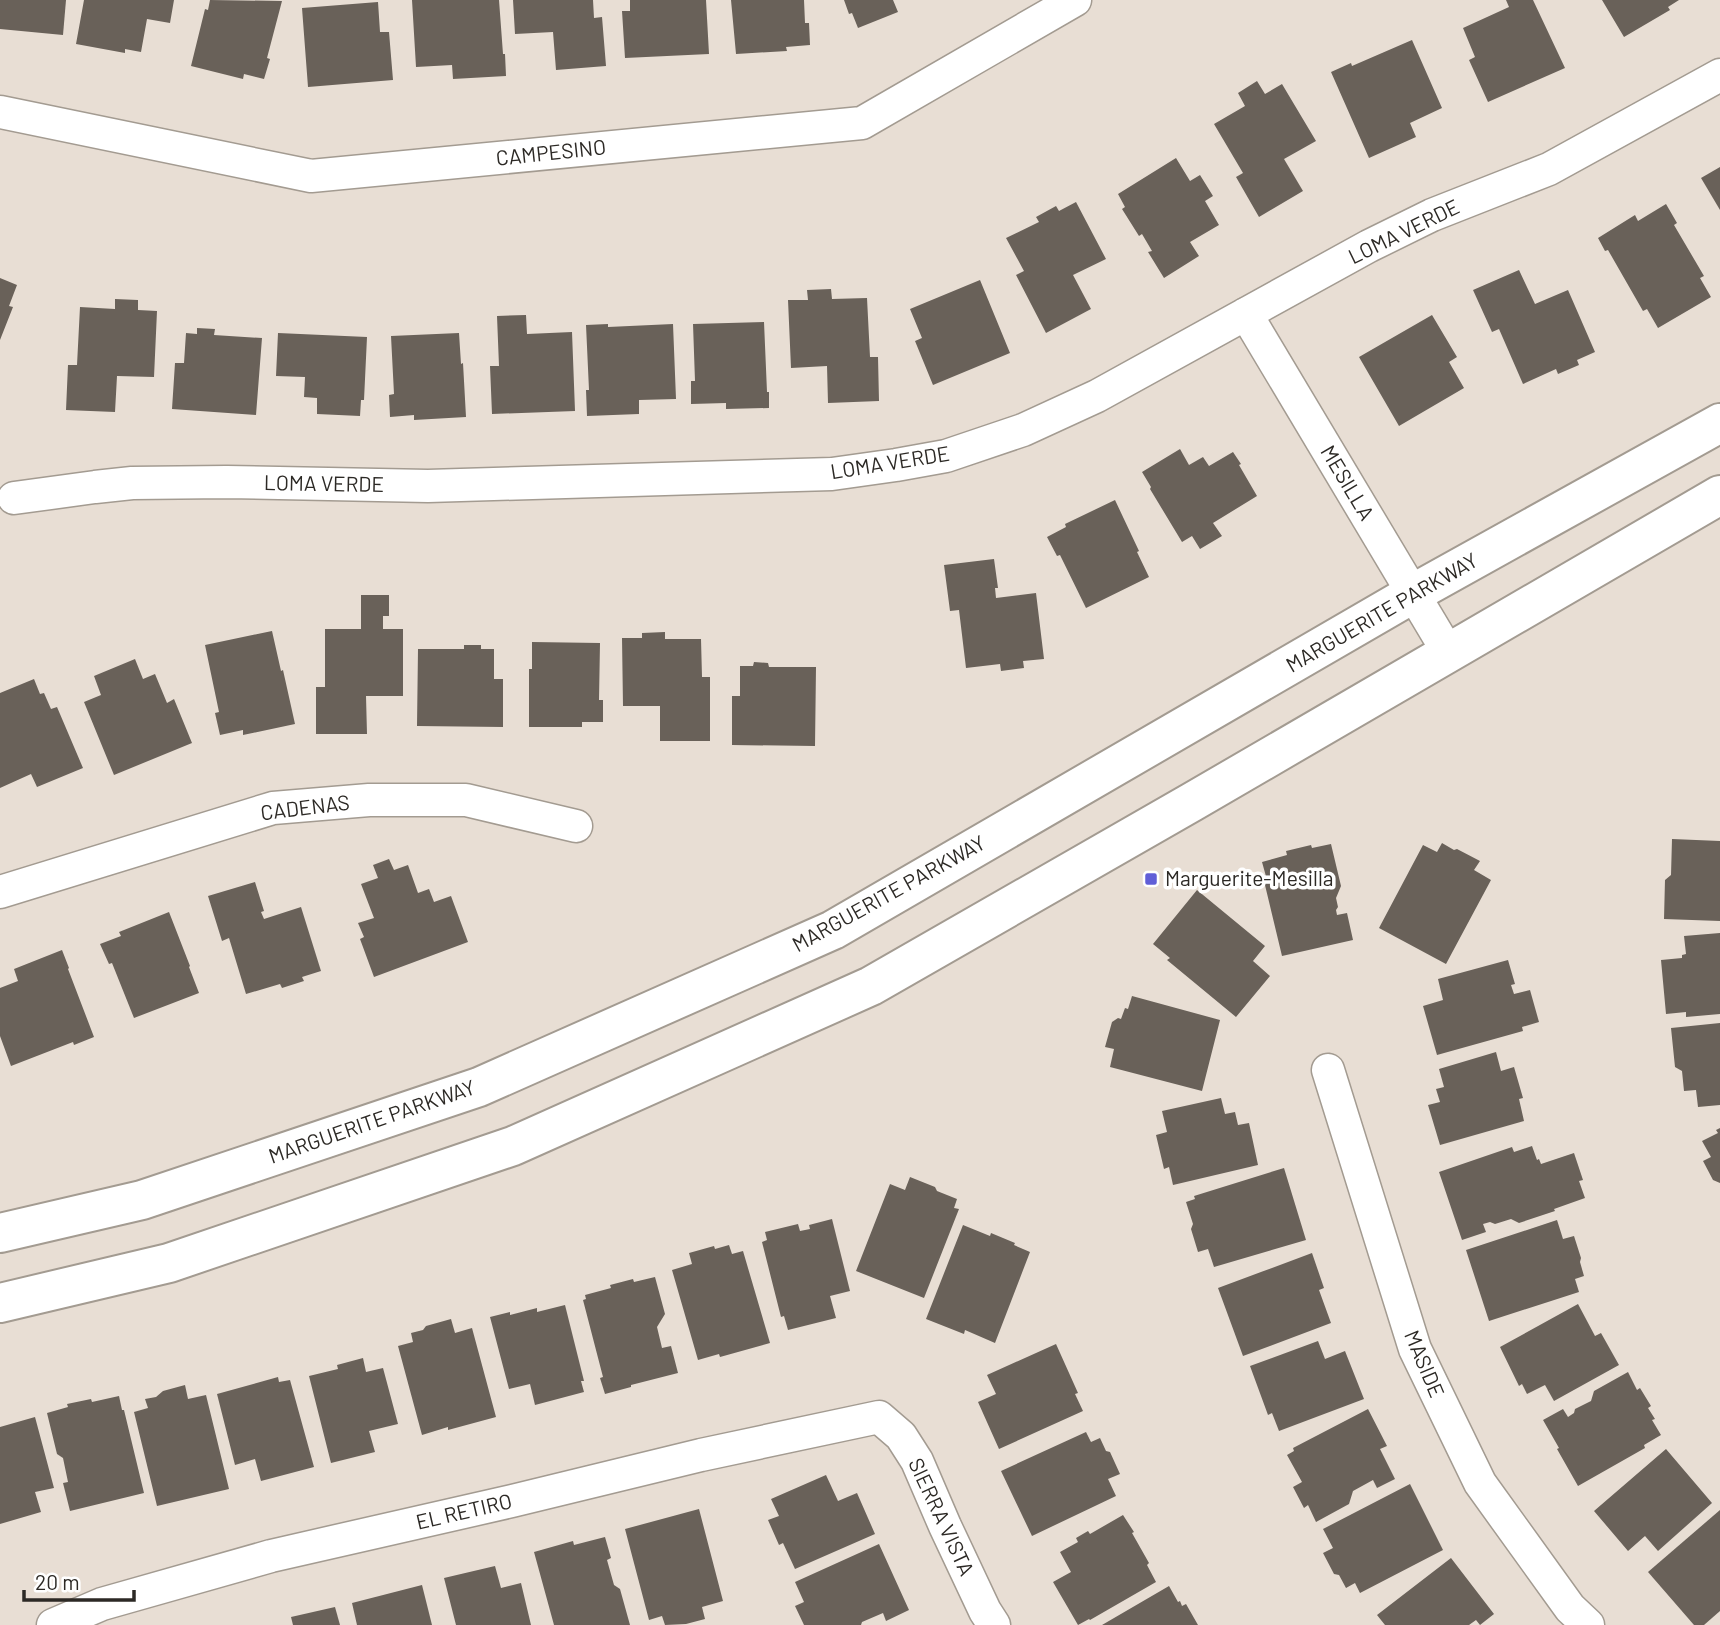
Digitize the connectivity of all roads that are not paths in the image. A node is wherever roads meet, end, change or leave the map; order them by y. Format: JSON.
{"nodes":[{"id":1,"x":1075,"y":0,"type":"edge"},
{"id":2,"x":1720,"y":75,"type":"edge"},
{"id":3,"x":0,"y":112,"type":"edge"},
{"id":4,"x":1246,"y":314,"type":"junction"},
{"id":5,"x":1720,"y":423,"type":"edge"},
{"id":6,"x":1720,"y":495,"type":"edge"},
{"id":7,"x":14,"y":498,"type":"dead end"},
{"id":8,"x":1414,"y":593,"type":"junction"},
{"id":9,"x":1448,"y":652,"type":"junction"},
{"id":10,"x":576,"y":826,"type":"dead end"},
{"id":11,"x":0,"y":892,"type":"edge"},
{"id":12,"x":1328,"y":1070,"type":"dead end"},
{"id":13,"x":0,"y":1233,"type":"edge"},
{"id":14,"x":0,"y":1303,"type":"edge"},
{"id":15,"x":879,"y":1417,"type":"joint"},
{"id":16,"x":53,"y":1625,"type":"edge"},
{"id":17,"x":994,"y":1625,"type":"edge"},
{"id":18,"x":1588,"y":1625,"type":"edge"}],
"edges":[{"from":1,"to":3,"type":"street","name":"CAMPESINO"},
{"from":2,"to":4,"type":"street","name":"LOMA VERDE"},
{"from":4,"to":7,"type":"street","name":"LOMA VERDE"},
{"from":4,"to":8,"type":"street","name":"MESILLA"},
{"from":5,"to":8,"type":"main road","name":"MARGUERITE PARKWAY"},
{"from":6,"to":9,"type":"main road"},
{"from":8,"to":9,"type":"street","name":"MESILLA"},
{"from":8,"to":13,"type":"main road","name":"MARGUERITE PARKWAY"},
{"from":9,"to":14,"type":"main road"},
{"from":10,"to":11,"type":"street","name":"CADENAS"},
{"from":12,"to":18,"type":"street","name":"MASIDE"},
{"from":15,"to":16,"type":"street","name":"EL RETIRO"},
{"from":15,"to":17,"type":"street","name":"SIERRA VISTA"}]}
